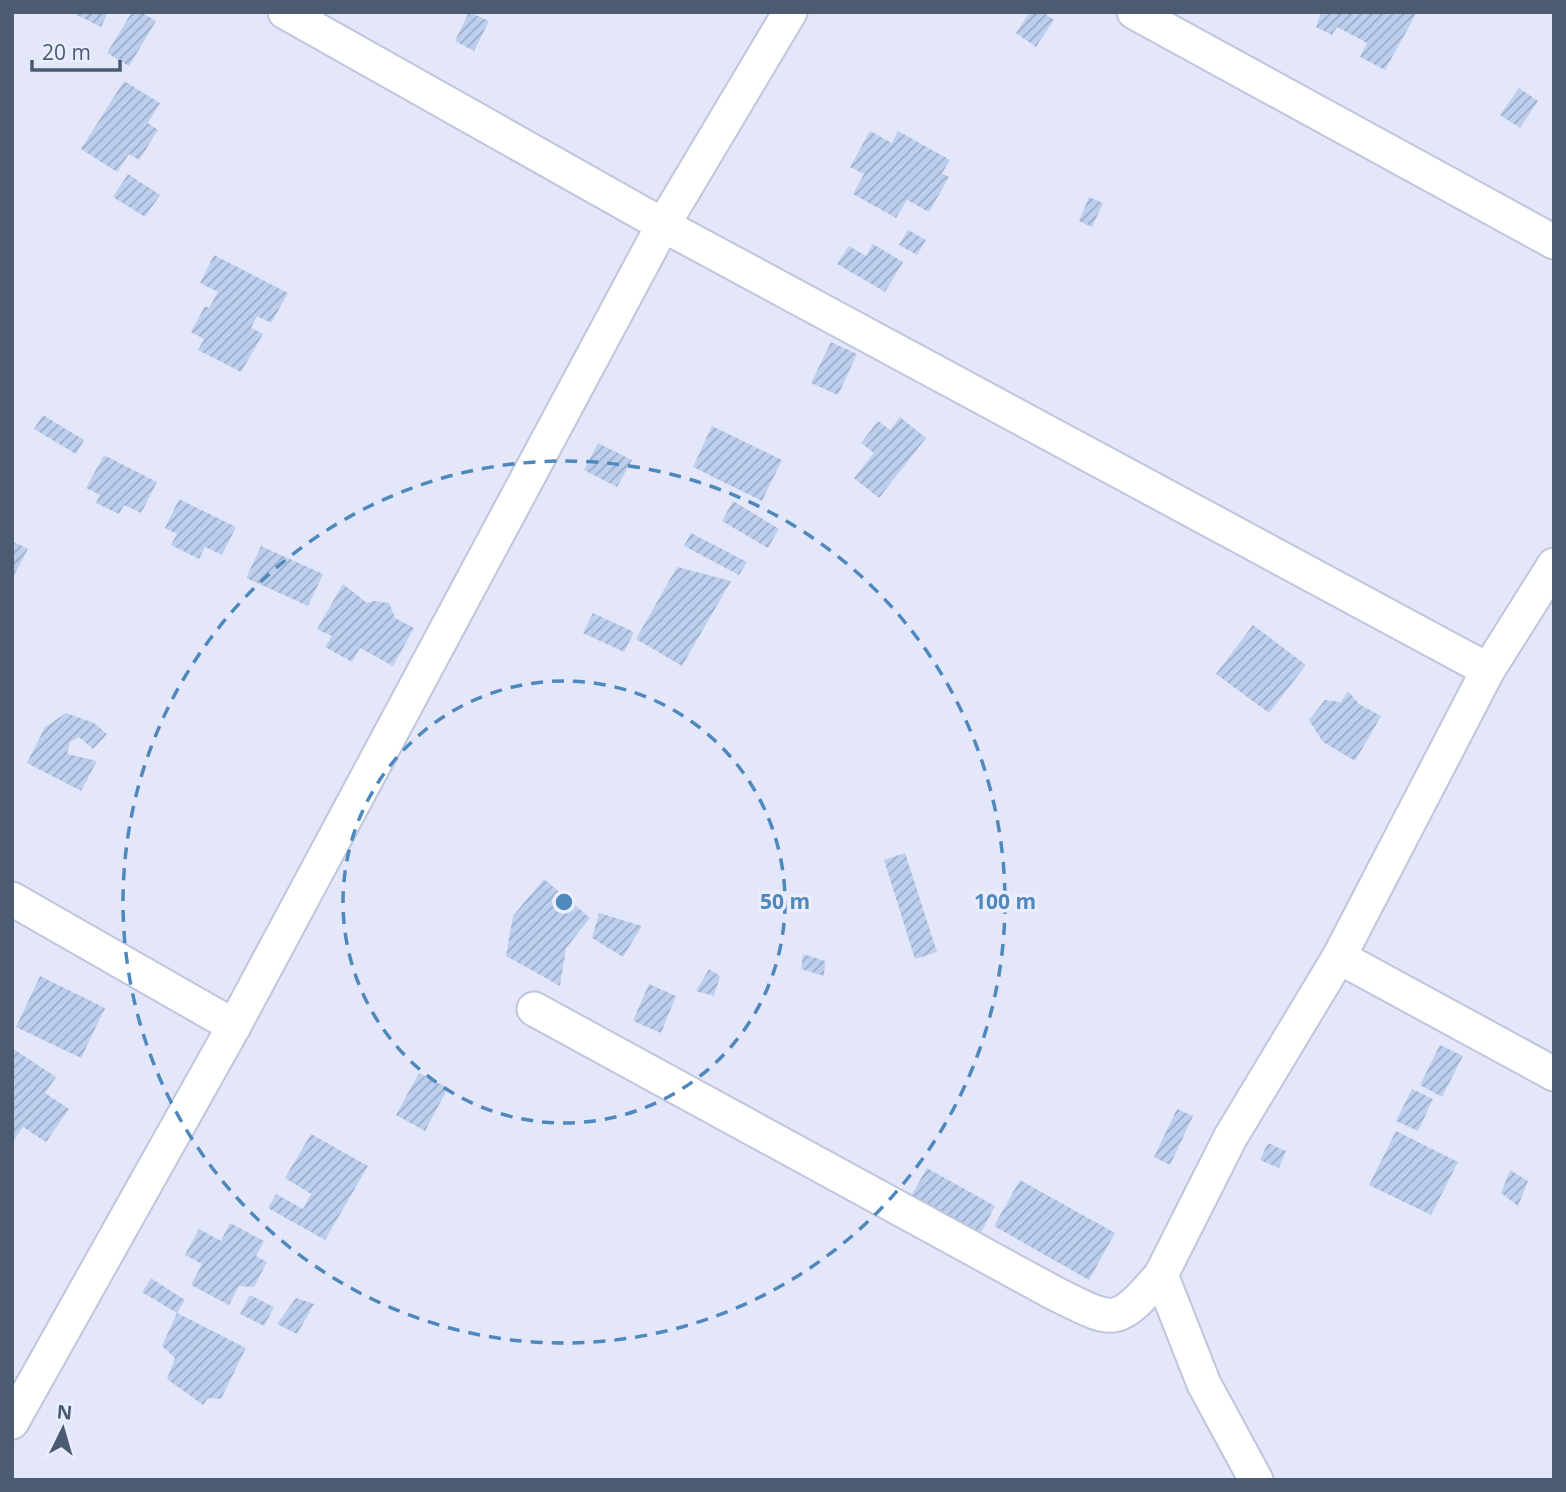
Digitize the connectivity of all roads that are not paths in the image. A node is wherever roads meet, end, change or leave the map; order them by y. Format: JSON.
{"nodes":[{"id":1,"x":285,"y":12,"type":"edge"},
{"id":2,"x":790,"y":12,"type":"edge"},
{"id":3,"x":1134,"y":12,"type":"edge"},
{"id":4,"x":663,"y":225,"type":"junction"},
{"id":5,"x":1554,"y":242,"type":"edge"},
{"id":6,"x":1554,"y":565,"type":"edge"},
{"id":7,"x":1542,"y":612,"type":"edge"},
{"id":8,"x":1488,"y":670,"type":"junction"},
{"id":9,"x":12,"y":899,"type":"edge"},
{"id":10,"x":1339,"y":957,"type":"junction"},
{"id":11,"x":534,"y":1009,"type":"dead end"},
{"id":12,"x":234,"y":1026,"type":"junction"},
{"id":13,"x":1554,"y":1074,"type":"edge"},
{"id":14,"x":1161,"y":1275,"type":"junction"},
{"id":15,"x":12,"y":1422,"type":"edge"},
{"id":16,"x":1256,"y":1480,"type":"edge"}],
"edges":[{"from":1,"to":4,"type":"street"},
{"from":2,"to":4,"type":"street"},
{"from":3,"to":5,"type":"street"},
{"from":4,"to":8,"type":"street"},
{"from":4,"to":12,"type":"street"},
{"from":6,"to":7,"type":"street"},
{"from":7,"to":8,"type":"street"},
{"from":8,"to":10,"type":"street"},
{"from":9,"to":12,"type":"street"},
{"from":10,"to":13,"type":"street"},
{"from":10,"to":14,"type":"street"},
{"from":11,"to":14,"type":"street"},
{"from":12,"to":15,"type":"street"},
{"from":14,"to":16,"type":"street"}]}
